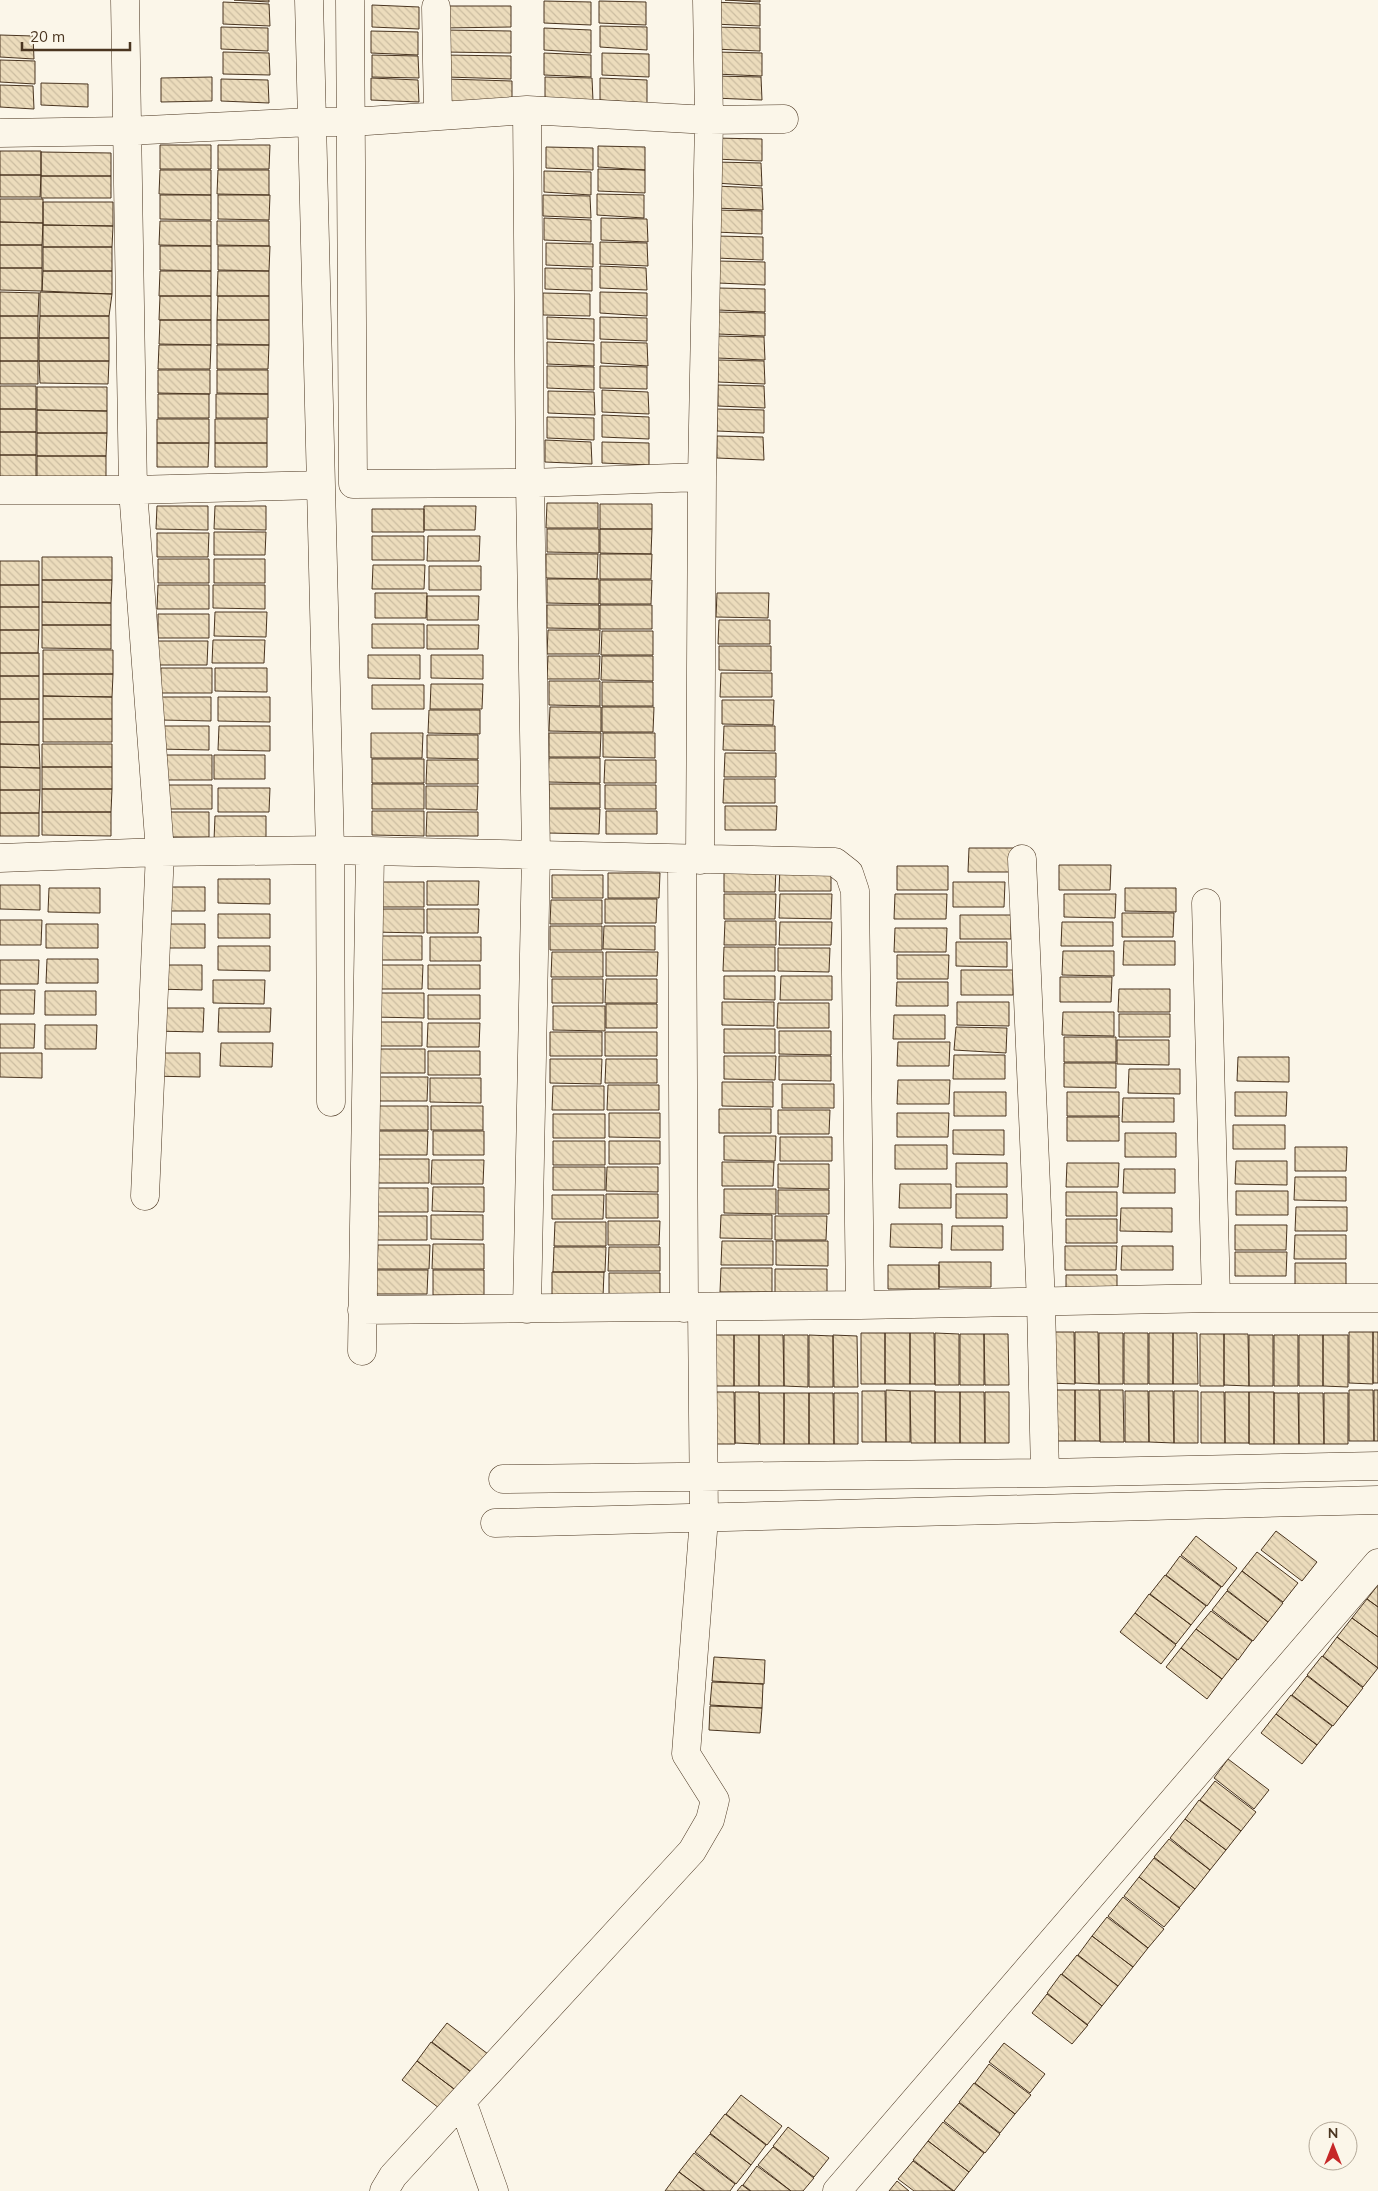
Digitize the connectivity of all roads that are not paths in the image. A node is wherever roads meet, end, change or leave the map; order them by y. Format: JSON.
{"nodes":[{"id":1,"x":125,"y":0,"type":"edge"},
{"id":2,"x":310,"y":0,"type":"edge"},
{"id":3,"x":707,"y":0,"type":"edge"},
{"id":4,"x":350,"y":1,"type":"edge"},
{"id":5,"x":436,"y":6,"type":"dead end"},
{"id":6,"x":527,"y":110,"type":"junction"},
{"id":7,"x":438,"y":116,"type":"junction"},
{"id":8,"x":784,"y":119,"type":"dead end"},
{"id":9,"x":709,"y":120,"type":"junction"},
{"id":10,"x":311,"y":122,"type":"junction"},
{"id":11,"x":352,"y":122,"type":"junction"},
{"id":12,"x":126,"y":130,"type":"junction"},
{"id":13,"x":0,"y":133,"type":"edge"},
{"id":14,"x":702,"y":477,"type":"junction"},
{"id":15,"x":530,"y":483,"type":"junction"},
{"id":16,"x":320,"y":485,"type":"junction"},
{"id":17,"x":0,"y":490,"type":"edge"},
{"id":18,"x":133,"y":490,"type":"junction"},
{"id":19,"x":330,"y":850,"type":"junction"},
{"id":20,"x":160,"y":852,"type":"junction"},
{"id":21,"x":370,"y":852,"type":"junction"},
{"id":22,"x":536,"y":853,"type":"junction"},
{"id":23,"x":0,"y":858,"type":"edge"},
{"id":24,"x":1022,"y":859,"type":"dead end"},
{"id":25,"x":691,"y":860,"type":"junction"},
{"id":26,"x":1206,"y":903,"type":"dead end"},
{"id":27,"x":331,"y":1102,"type":"dead end"},
{"id":28,"x":145,"y":1196,"type":"dead end"},
{"id":29,"x":1216,"y":1298,"type":"junction"},
{"id":30,"x":1378,"y":1298,"type":"edge"},
{"id":31,"x":1041,"y":1302,"type":"junction"},
{"id":32,"x":860,"y":1306,"type":"junction"},
{"id":33,"x":693,"y":1308,"type":"junction"},
{"id":34,"x":527,"y":1309,"type":"junction"},
{"id":35,"x":362,"y":1310,"type":"junction"},
{"id":36,"x":362,"y":1351,"type":"dead end"},
{"id":37,"x":1378,"y":1466,"type":"edge"},
{"id":38,"x":1045,"y":1473,"type":"junction"},
{"id":39,"x":704,"y":1476,"type":"junction"},
{"id":40,"x":503,"y":1479,"type":"dead end"},
{"id":41,"x":1378,"y":1500,"type":"edge"},
{"id":42,"x":704,"y":1518,"type":"junction"},
{"id":43,"x":495,"y":1523,"type":"dead end"},
{"id":44,"x":1378,"y":1562,"type":"edge"},
{"id":45,"x":462,"y":2101,"type":"junction"},
{"id":46,"x":384,"y":2191,"type":"edge"},
{"id":47,"x":494,"y":2191,"type":"edge"},
{"id":48,"x":837,"y":2191,"type":"edge"}],
"edges":[{"from":1,"to":12,"type":"street"},
{"from":2,"to":10,"type":"street"},
{"from":3,"to":9,"type":"street"},
{"from":4,"to":11,"type":"street"},
{"from":5,"to":7,"type":"street"},
{"from":6,"to":7,"type":"street"},
{"from":6,"to":9,"type":"street"},
{"from":6,"to":15,"type":"street"},
{"from":7,"to":11,"type":"street"},
{"from":8,"to":9,"type":"street"},
{"from":9,"to":14,"type":"street"},
{"from":10,"to":11,"type":"street"},
{"from":10,"to":12,"type":"street"},
{"from":10,"to":16,"type":"street"},
{"from":11,"to":15,"type":"street"},
{"from":12,"to":13,"type":"street"},
{"from":12,"to":18,"type":"street"},
{"from":14,"to":15,"type":"street"},
{"from":14,"to":25,"type":"street"},
{"from":15,"to":22,"type":"street"},
{"from":16,"to":18,"type":"street"},
{"from":16,"to":19,"type":"street"},
{"from":17,"to":18,"type":"street"},
{"from":18,"to":20,"type":"street"},
{"from":19,"to":20,"type":"street"},
{"from":19,"to":21,"type":"street"},
{"from":19,"to":27,"type":"street"},
{"from":20,"to":23,"type":"street"},
{"from":20,"to":28,"type":"street"},
{"from":21,"to":22,"type":"street"},
{"from":21,"to":35,"type":"street"},
{"from":22,"to":25,"type":"street"},
{"from":22,"to":34,"type":"street"},
{"from":24,"to":31,"type":"street"},
{"from":25,"to":32,"type":"street"},
{"from":25,"to":33,"type":"street"},
{"from":26,"to":29,"type":"street"},
{"from":29,"to":30,"type":"street"},
{"from":29,"to":31,"type":"street"},
{"from":31,"to":32,"type":"street"},
{"from":31,"to":38,"type":"street"},
{"from":32,"to":33,"type":"street"},
{"from":33,"to":34,"type":"street"},
{"from":33,"to":39,"type":"street"},
{"from":34,"to":35,"type":"street"},
{"from":35,"to":36,"type":"street"},
{"from":37,"to":38,"type":"street"},
{"from":38,"to":39,"type":"street"},
{"from":39,"to":40,"type":"street"},
{"from":39,"to":42,"type":"street"},
{"from":41,"to":42,"type":"street"},
{"from":42,"to":43,"type":"street"},
{"from":42,"to":45,"type":"street"},
{"from":44,"to":48,"type":"street"},
{"from":45,"to":46,"type":"street"},
{"from":45,"to":47,"type":"street"}]}
